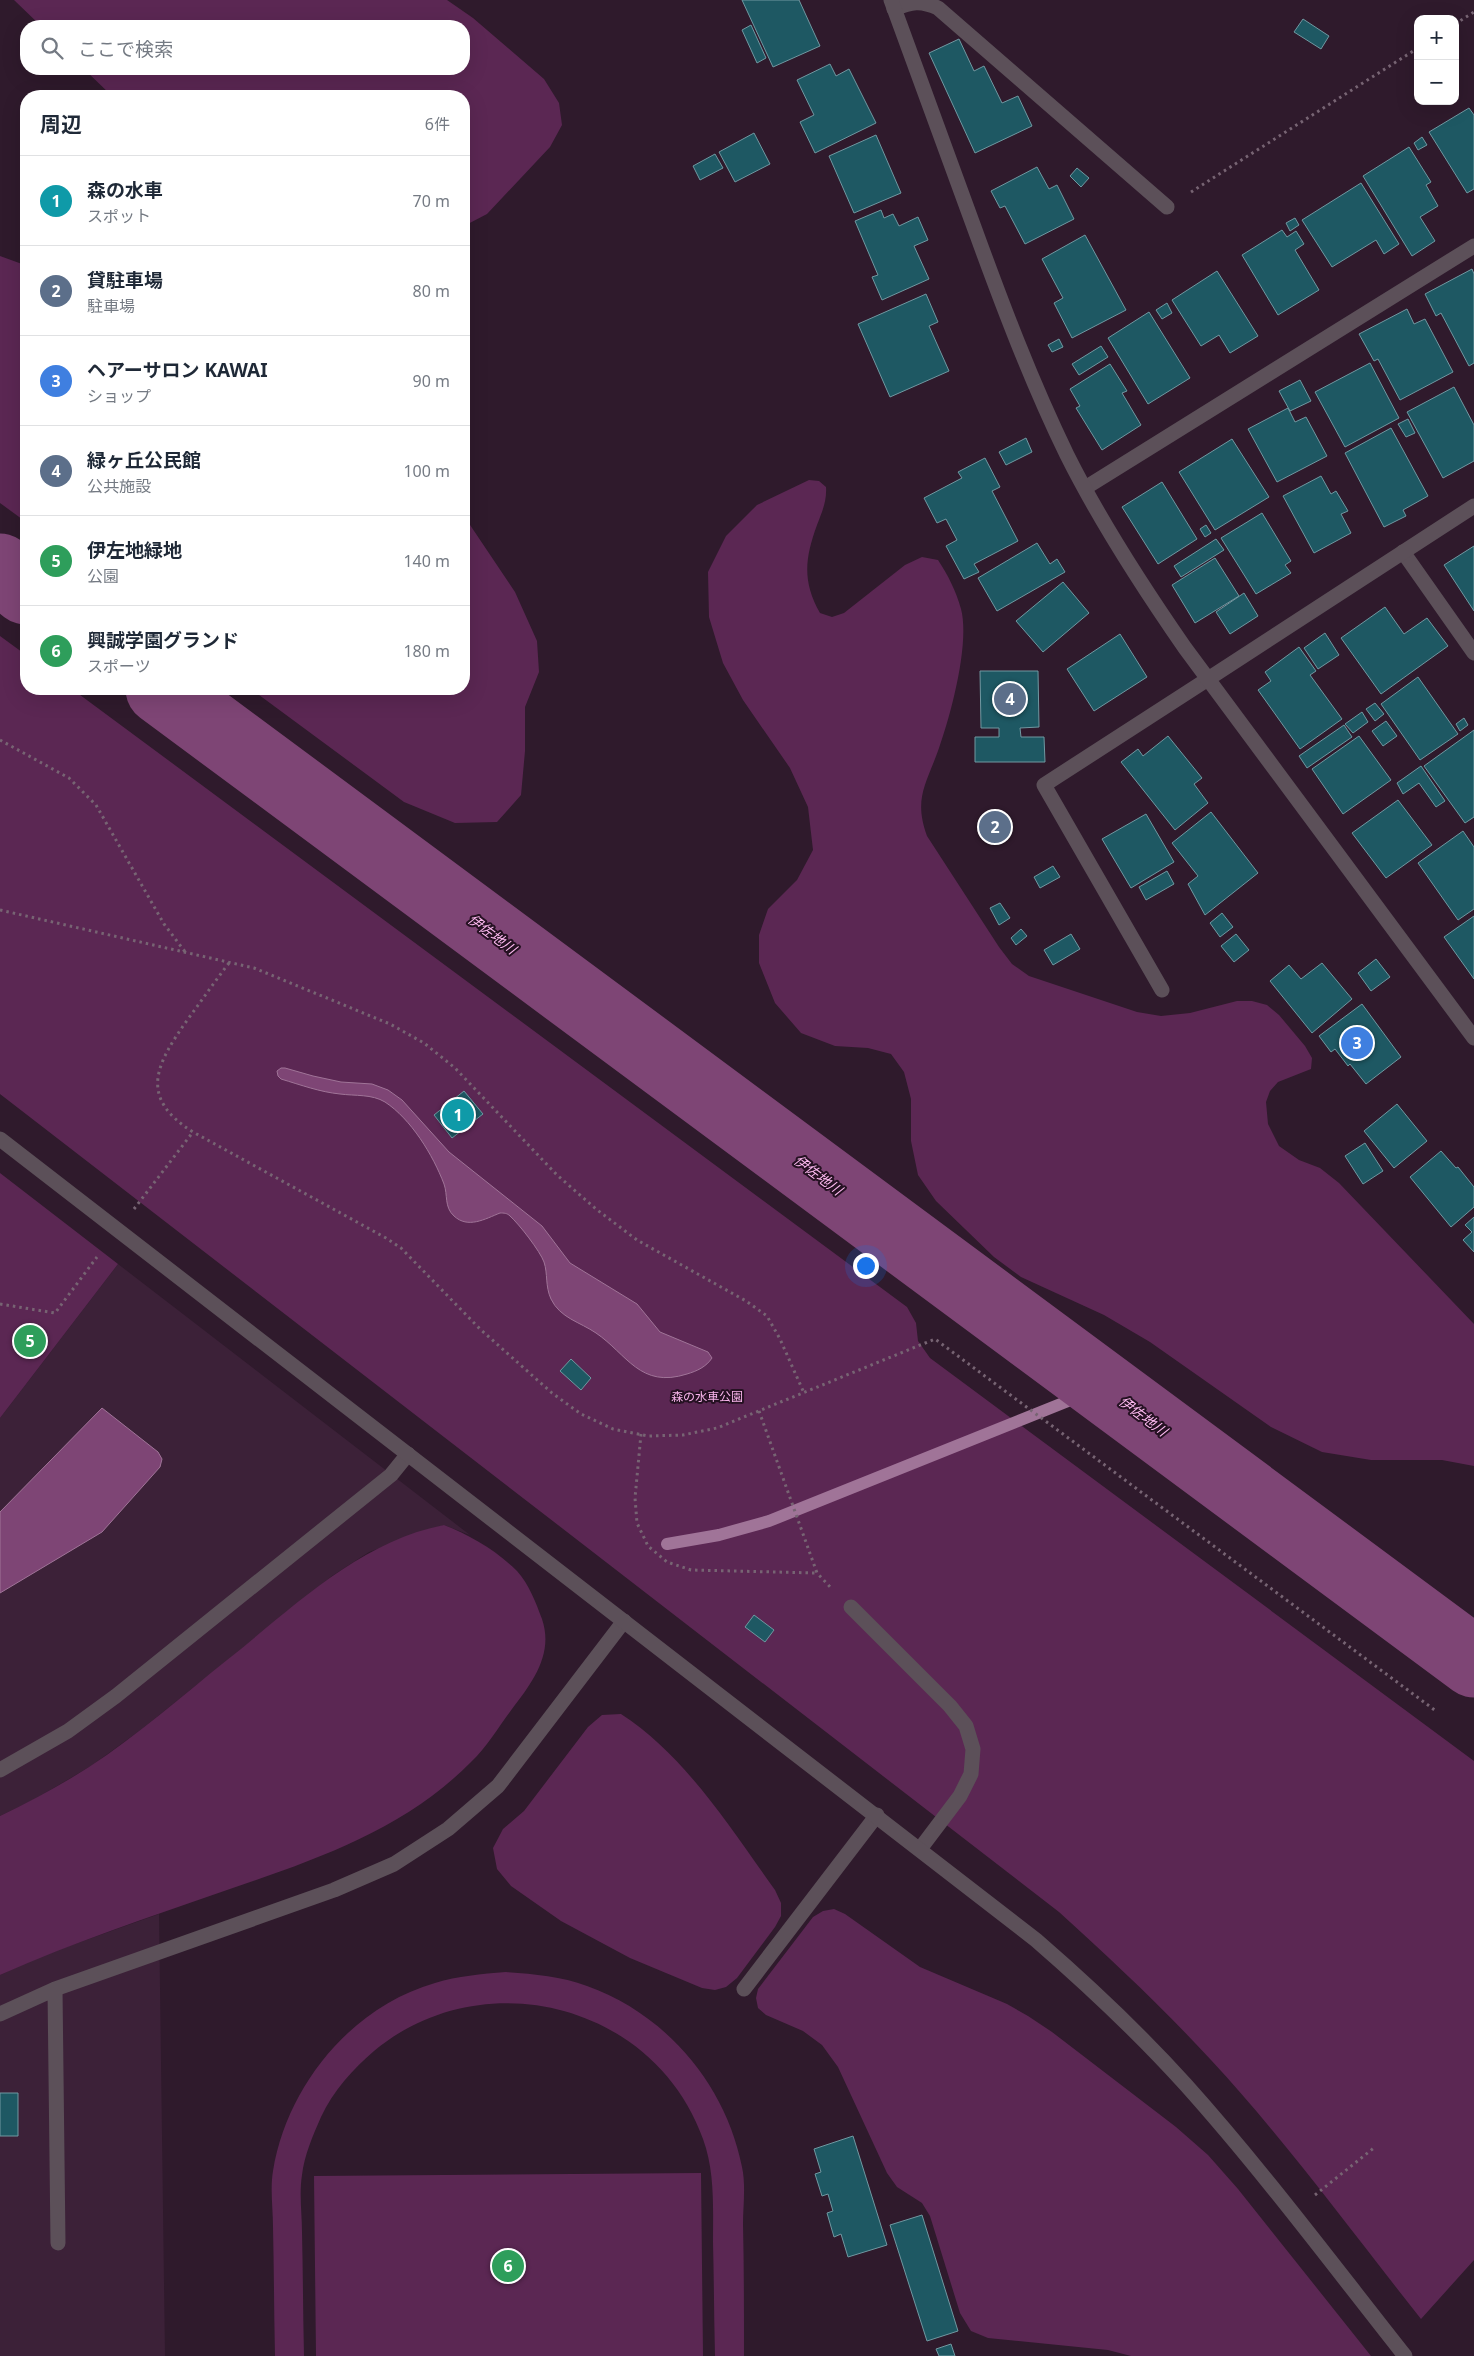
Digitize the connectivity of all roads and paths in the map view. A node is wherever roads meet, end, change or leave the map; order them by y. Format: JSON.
{"nodes":[{"id":1,"x":893,"y":4,"type":"edge"},
{"id":2,"x":1474,"y":12,"type":"edge"},
{"id":3,"x":1459,"y":21,"type":"edge"},
{"id":4,"x":1414,"y":51,"type":"edge"},
{"id":5,"x":1167,"y":207,"type":"joint"},
{"id":6,"x":1474,"y":246,"type":"edge"},
{"id":7,"x":1085,"y":488,"type":"junction"},
{"id":8,"x":1474,"y":506,"type":"edge"},
{"id":9,"x":1403,"y":552,"type":"junction"},
{"id":10,"x":1474,"y":653,"type":"edge"},
{"id":11,"x":1208,"y":679,"type":"junction"},
{"id":12,"x":0,"y":740,"type":"edge"},
{"id":13,"x":0,"y":910,"type":"edge"},
{"id":14,"x":186,"y":953,"type":"junction"},
{"id":15,"x":229,"y":962,"type":"junction"},
{"id":16,"x":1162,"y":990,"type":"dead end"},
{"id":17,"x":1474,"y":1038,"type":"edge"},
{"id":18,"x":193,"y":1132,"type":"junction"},
{"id":19,"x":0,"y":1139,"type":"edge"},
{"id":20,"x":134,"y":1209,"type":"dead end"},
{"id":21,"x":97,"y":1257,"type":"dead end"},
{"id":22,"x":0,"y":1304,"type":"edge"},
{"id":23,"x":804,"y":1393,"type":"junction"},
{"id":24,"x":758,"y":1411,"type":"junction"},
{"id":25,"x":641,"y":1434,"type":"junction"},
{"id":26,"x":408,"y":1454,"type":"junction"},
{"id":27,"x":851,"y":1607,"type":"dead end"},
{"id":28,"x":624,"y":1621,"type":"junction"},
{"id":29,"x":1436,"y":1711,"type":"dead end"},
{"id":30,"x":0,"y":1770,"type":"edge"},
{"id":31,"x":877,"y":1815,"type":"junction"},
{"id":32,"x":920,"y":1849,"type":"junction"},
{"id":33,"x":55,"y":1989,"type":"junction"},
{"id":34,"x":744,"y":1989,"type":"dead end"},
{"id":35,"x":0,"y":2014,"type":"edge"},
{"id":36,"x":1375,"y":2147,"type":"dead end"},
{"id":37,"x":1313,"y":2197,"type":"dead end"},
{"id":38,"x":58,"y":2243,"type":"dead end"},
{"id":39,"x":1405,"y":2356,"type":"edge"}],
"edges":[{"from":1,"to":5,"type":"street"},
{"from":1,"to":7,"type":"street"},
{"from":2,"to":3,"type":"path"},
{"from":4,"to":5,"type":"path"},
{"from":6,"to":7,"type":"street"},
{"from":7,"to":11,"type":"street"},
{"from":8,"to":9,"type":"street"},
{"from":9,"to":10,"type":"street"},
{"from":9,"to":11,"type":"street"},
{"from":11,"to":16,"type":"street"},
{"from":11,"to":17,"type":"street"},
{"from":12,"to":14,"type":"path"},
{"from":13,"to":14,"type":"path"},
{"from":14,"to":15,"type":"path"},
{"from":15,"to":18,"type":"path"},
{"from":15,"to":23,"type":"path"},
{"from":18,"to":20,"type":"path"},
{"from":18,"to":25,"type":"path"},
{"from":19,"to":26,"type":"street"},
{"from":21,"to":22,"type":"path"},
{"from":23,"to":24,"type":"path"},
{"from":23,"to":29,"type":"path"},
{"from":24,"to":25,"type":"path"},
{"from":24,"to":25,"type":"path"},
{"from":26,"to":28,"type":"street"},
{"from":26,"to":30,"type":"street"},
{"from":27,"to":32,"type":"street"},
{"from":28,"to":31,"type":"street"},
{"from":28,"to":33,"type":"street"},
{"from":31,"to":32,"type":"street"},
{"from":31,"to":34,"type":"street"},
{"from":32,"to":39,"type":"street"},
{"from":33,"to":35,"type":"street"},
{"from":33,"to":38,"type":"street"},
{"from":36,"to":37,"type":"path"}]}
